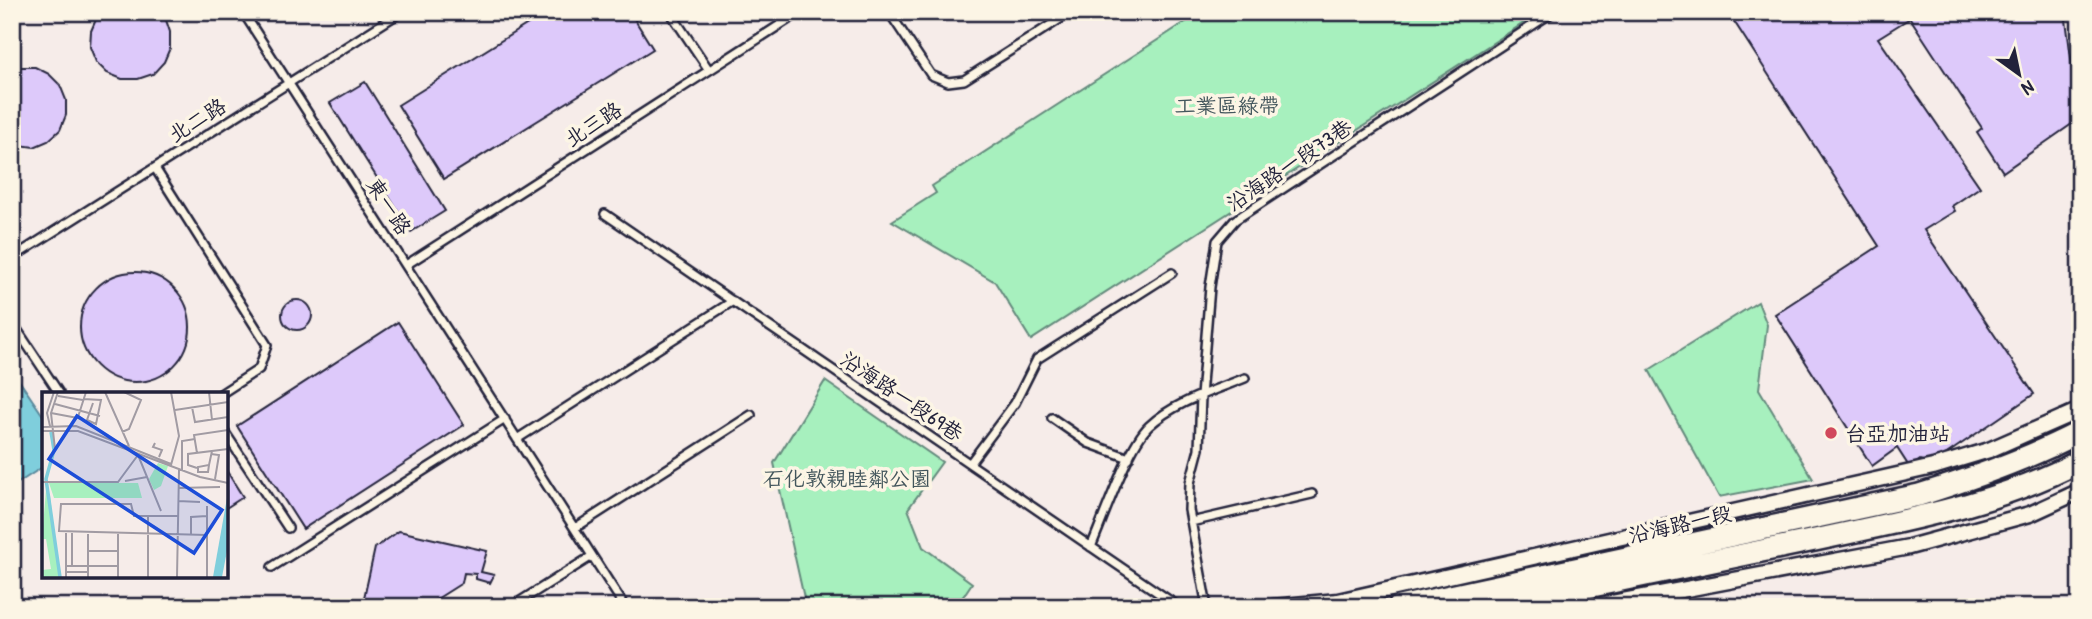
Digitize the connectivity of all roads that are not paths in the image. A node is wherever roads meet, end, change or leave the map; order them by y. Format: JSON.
{"nodes":[{"id":1,"x":243,"y":12,"type":"edge"},
{"id":2,"x":401,"y":12,"type":"edge"},
{"id":3,"x":670,"y":12,"type":"edge"},
{"id":4,"x":800,"y":12,"type":"edge"},
{"id":5,"x":890,"y":12,"type":"edge"},
{"id":6,"x":1071,"y":12,"type":"edge"},
{"id":7,"x":1553,"y":12,"type":"edge"},
{"id":8,"x":709,"y":70,"type":"junction"},
{"id":9,"x":288,"y":83,"type":"junction"},
{"id":10,"x":155,"y":168,"type":"junction"},
{"id":11,"x":605,"y":214,"type":"dead end"},
{"id":12,"x":12,"y":258,"type":"edge"},
{"id":13,"x":406,"y":265,"type":"junction"},
{"id":14,"x":1172,"y":273,"type":"dead end"},
{"id":15,"x":733,"y":301,"type":"junction"},
{"id":16,"x":12,"y":322,"type":"edge"},
{"id":17,"x":1245,"y":378,"type":"dead end"},
{"id":18,"x":58,"y":392,"type":"edge"},
{"id":19,"x":224,"y":392,"type":"edge"},
{"id":20,"x":1200,"y":396,"type":"junction"},
{"id":21,"x":2080,"y":410,"type":"edge"},
{"id":22,"x":751,"y":415,"type":"dead end"},
{"id":23,"x":1052,"y":418,"type":"dead end"},
{"id":24,"x":505,"y":419,"type":"junction"},
{"id":25,"x":2080,"y":432,"type":"edge"},
{"id":26,"x":228,"y":437,"type":"edge"},
{"id":27,"x":517,"y":439,"type":"junction"},
{"id":28,"x":1129,"y":458,"type":"junction"},
{"id":29,"x":2080,"y":461,"type":"edge"},
{"id":30,"x":970,"y":463,"type":"junction"},
{"id":31,"x":2080,"y":491,"type":"edge"},
{"id":32,"x":1312,"y":494,"type":"dead end"},
{"id":33,"x":1191,"y":522,"type":"junction"},
{"id":34,"x":288,"y":528,"type":"dead end"},
{"id":35,"x":575,"y":528,"type":"junction"},
{"id":36,"x":1091,"y":547,"type":"junction"},
{"id":37,"x":592,"y":556,"type":"junction"},
{"id":38,"x":272,"y":566,"type":"dead end"},
{"id":39,"x":512,"y":607,"type":"edge"},
{"id":40,"x":625,"y":607,"type":"edge"},
{"id":41,"x":1179,"y":607,"type":"edge"},
{"id":42,"x":1208,"y":607,"type":"edge"},
{"id":43,"x":1273,"y":607,"type":"edge"},
{"id":44,"x":1399,"y":607,"type":"edge"},
{"id":45,"x":1491,"y":607,"type":"edge"},
{"id":46,"x":1591,"y":607,"type":"edge"}],
"edges":[{"from":1,"to":9,"type":"lane","name":"東一路"},
{"from":2,"to":9,"type":"lane","name":"北二路"},
{"from":3,"to":8,"type":"lane"},
{"from":4,"to":8,"type":"lane","name":"北三路"},
{"from":5,"to":6,"type":"lane"},
{"from":7,"to":20,"type":"lane","name":"沿海路一段73巷"},
{"from":8,"to":13,"type":"lane","name":"北三路"},
{"from":9,"to":10,"type":"lane","name":"北二路"},
{"from":9,"to":13,"type":"lane","name":"東一路"},
{"from":10,"to":12,"type":"lane","name":"北二路"},
{"from":10,"to":19,"type":"lane"},
{"from":11,"to":15,"type":"lane","name":"沿海路一段69巷"},
{"from":13,"to":24,"type":"lane","name":"東一路"},
{"from":14,"to":30,"type":"lane"},
{"from":15,"to":27,"type":"lane"},
{"from":15,"to":30,"type":"lane","name":"沿海路一段69巷"},
{"from":16,"to":18,"type":"lane"},
{"from":17,"to":20,"type":"lane"},
{"from":20,"to":28,"type":"lane"},
{"from":20,"to":33,"type":"lane","name":"沿海路一段73巷"},
{"from":21,"to":43,"type":"street","name":"沿海路一段"},
{"from":22,"to":35,"type":"lane"},
{"from":23,"to":28,"type":"lane"},
{"from":24,"to":27,"type":"lane","name":"東一路"},
{"from":24,"to":38,"type":"lane"},
{"from":25,"to":44,"type":"main road","name":"沿海路一段"},
{"from":26,"to":34,"type":"lane"},
{"from":27,"to":35,"type":"lane","name":"東一路"},
{"from":28,"to":36,"type":"lane"},
{"from":29,"to":45,"type":"main road","name":"沿海路一段"},
{"from":30,"to":36,"type":"lane","name":"沿海路一段69巷"},
{"from":31,"to":46,"type":"street"},
{"from":32,"to":33,"type":"lane"},
{"from":33,"to":42,"type":"lane","name":"沿海路一段73巷"},
{"from":35,"to":37,"type":"lane","name":"東一路"},
{"from":36,"to":41,"type":"lane","name":"沿海路一段69巷"},
{"from":37,"to":39,"type":"lane"},
{"from":37,"to":40,"type":"lane","name":"東一路"}]}
